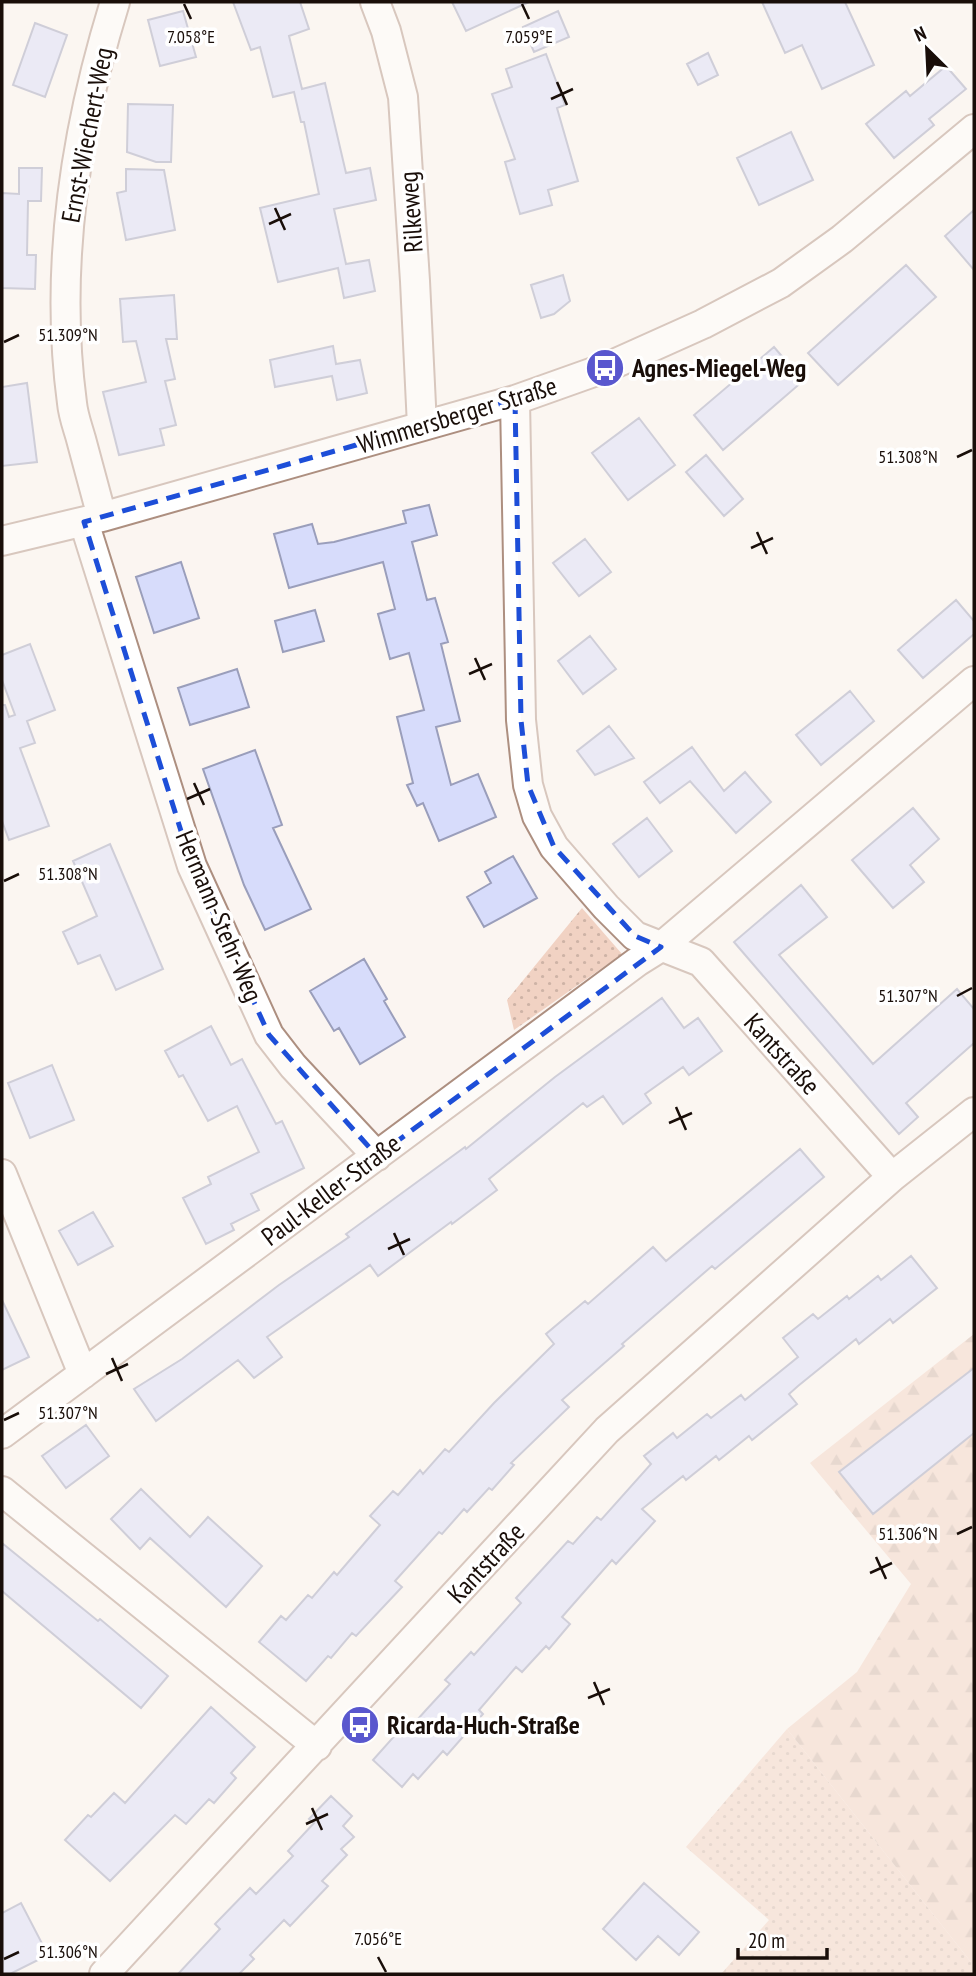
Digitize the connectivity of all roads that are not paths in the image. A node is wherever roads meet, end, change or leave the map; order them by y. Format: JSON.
{"nodes":[{"id":1,"x":116,"y":2,"type":"edge"},
{"id":2,"x":374,"y":2,"type":"edge"},
{"id":3,"x":974,"y":129,"type":"edge"},
{"id":4,"x":515,"y":400,"type":"junction"},
{"id":5,"x":422,"y":426,"type":"junction"},
{"id":6,"x":93,"y":519,"type":"junction"},
{"id":7,"x":2,"y":541,"type":"edge"},
{"id":8,"x":974,"y":681,"type":"edge"},
{"id":9,"x":661,"y":947,"type":"junction"},
{"id":10,"x":974,"y":1112,"type":"edge"},
{"id":11,"x":377,"y":1156,"type":"junction"},
{"id":12,"x":2,"y":1174,"type":"edge"},
{"id":13,"x":892,"y":1177,"type":"junction"},
{"id":14,"x":83,"y":1374,"type":"junction"},
{"id":15,"x":2,"y":1434,"type":"edge"},
{"id":16,"x":2,"y":1491,"type":"edge"},
{"id":17,"x":317,"y":1746,"type":"junction"},
{"id":18,"x":104,"y":1974,"type":"edge"}],
"edges":[{"from":1,"to":6,"type":"street","name":"Ernst-Wiechert-Weg"},
{"from":2,"to":5,"type":"street","name":"Rilkeweg"},
{"from":3,"to":4,"type":"street","name":"Wimmersberger Straße"},
{"from":4,"to":5,"type":"street","name":"Wimmersberger Straße"},
{"from":4,"to":9,"type":"street"},
{"from":5,"to":6,"type":"street","name":"Wimmersberger Straße"},
{"from":6,"to":7,"type":"street","name":"Wimmersberger Straße"},
{"from":6,"to":11,"type":"street","name":"Hermann-Stehr-Weg"},
{"from":8,"to":9,"type":"street"},
{"from":9,"to":11,"type":"street","name":"Paul-Keller-Straße"},
{"from":9,"to":13,"type":"street","name":"Kantstraße"},
{"from":10,"to":13,"type":"street","name":"Kantstraße"},
{"from":11,"to":14,"type":"street","name":"Paul-Keller-Straße"},
{"from":12,"to":14,"type":"street"},
{"from":13,"to":17,"type":"street","name":"Kantstraße"},
{"from":14,"to":15,"type":"street","name":"Paul-Keller-Straße"},
{"from":16,"to":17,"type":"street"},
{"from":17,"to":18,"type":"street","name":"Kantstraße"}]}
